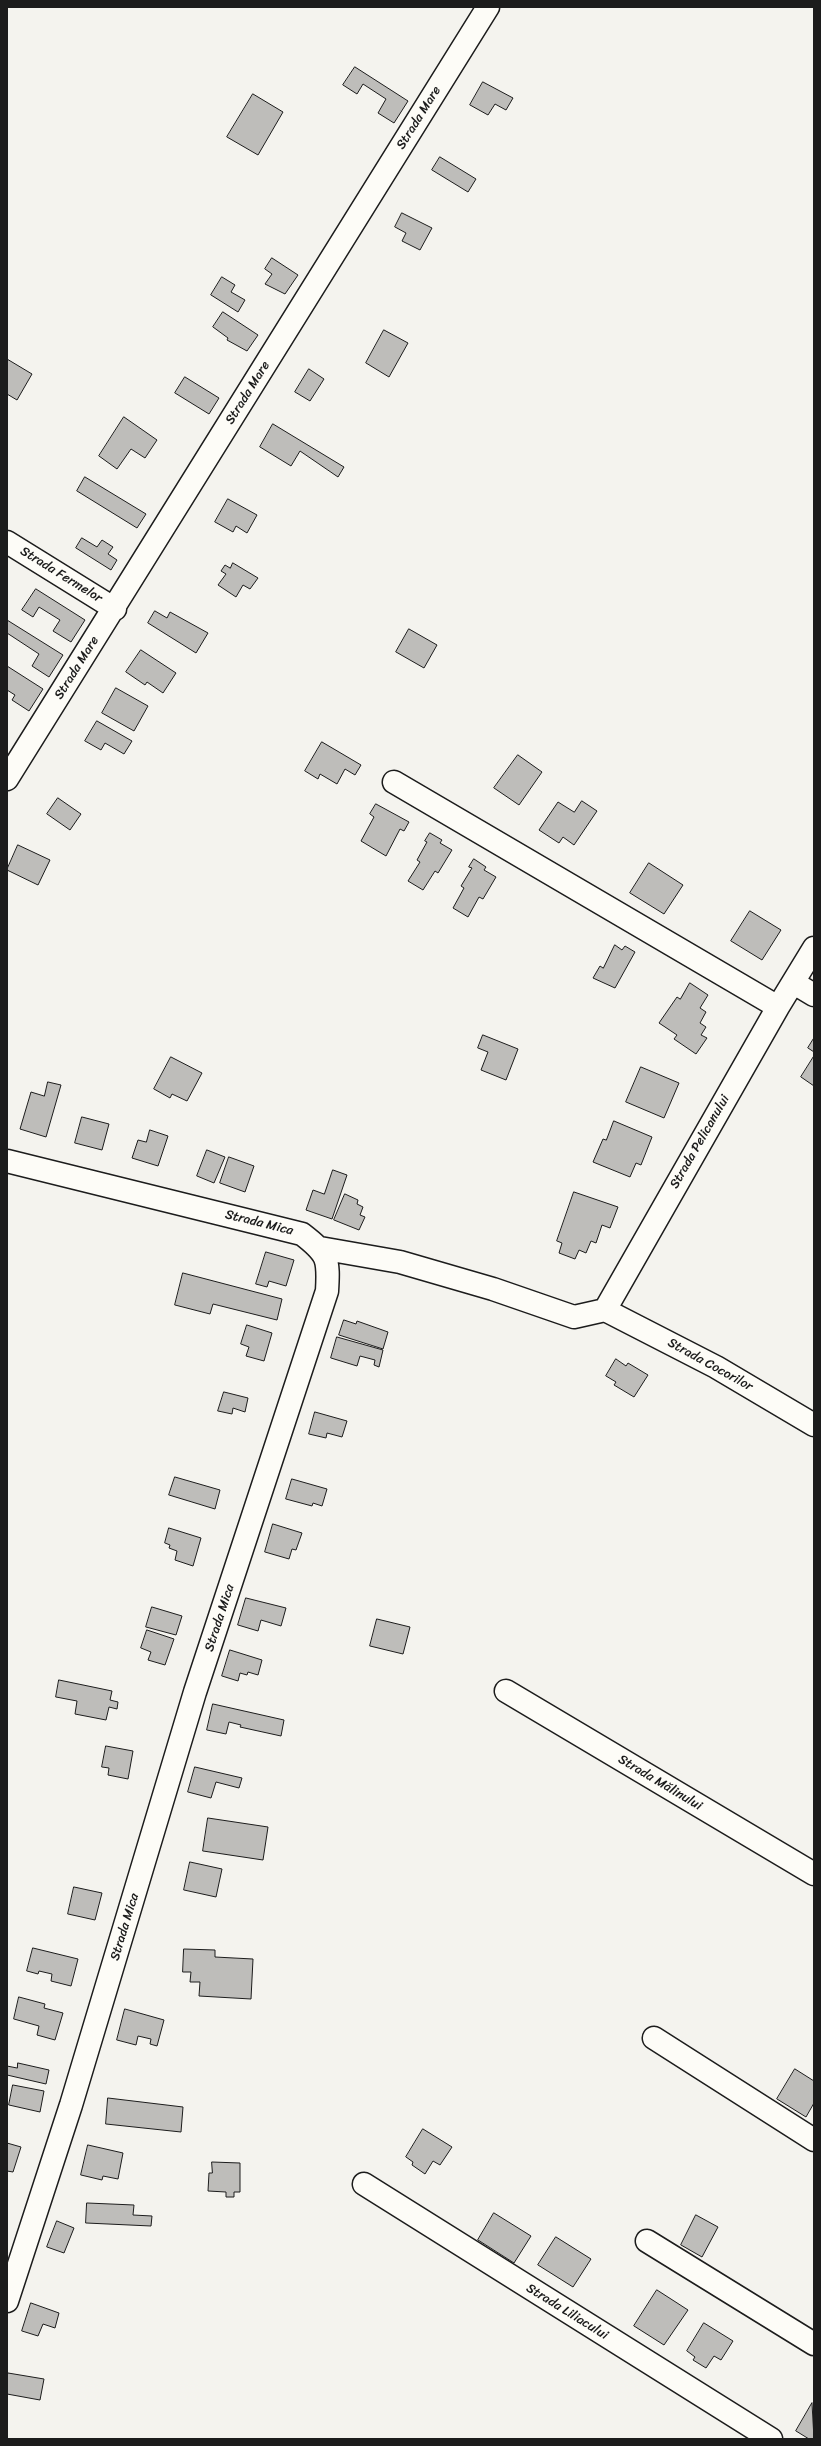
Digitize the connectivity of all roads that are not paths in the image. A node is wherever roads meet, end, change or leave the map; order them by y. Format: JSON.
{"nodes":[{"id":1,"x":488,"y":7,"type":"edge"},
{"id":2,"x":7,"y":542,"type":"edge"},
{"id":3,"x":115,"y":609,"type":"junction"},
{"id":4,"x":7,"y":779,"type":"edge"},
{"id":5,"x":394,"y":782,"type":"dead end"},
{"id":6,"x":814,"y":948,"type":"edge"},
{"id":7,"x":794,"y":983,"type":"junction"},
{"id":8,"x":814,"y":995,"type":"edge"},
{"id":9,"x":778,"y":1007,"type":"junction"},
{"id":10,"x":7,"y":1162,"type":"edge"},
{"id":11,"x":320,"y":1248,"type":"junction"},
{"id":12,"x":604,"y":1310,"type":"junction"},
{"id":13,"x":814,"y":1424,"type":"edge"},
{"id":14,"x":506,"y":1691,"type":"dead end"},
{"id":15,"x":814,"y":1874,"type":"edge"},
{"id":16,"x":654,"y":2038,"type":"dead end"},
{"id":17,"x":814,"y":2140,"type":"edge"},
{"id":18,"x":364,"y":2184,"type":"dead end"},
{"id":19,"x":647,"y":2241,"type":"dead end"},
{"id":20,"x":7,"y":2301,"type":"edge"},
{"id":21,"x":814,"y":2344,"type":"edge"},
{"id":22,"x":771,"y":2439,"type":"edge"}],
"edges":[{"from":1,"to":3,"type":"street","name":"Strada Mare"},
{"from":2,"to":3,"type":"street","name":"Strada Fermelor"},
{"from":3,"to":4,"type":"street","name":"Strada Mare"},
{"from":5,"to":9,"type":"street"},
{"from":6,"to":7,"type":"street","name":"Strada Pelicanului"},
{"from":7,"to":8,"type":"street"},
{"from":7,"to":9,"type":"street","name":"Strada Pelicanului"},
{"from":9,"to":12,"type":"street","name":"Strada Pelicanului"},
{"from":10,"to":11,"type":"street","name":"Strada Mica"},
{"from":11,"to":12,"type":"street"},
{"from":11,"to":20,"type":"street","name":"Strada Mica"},
{"from":12,"to":13,"type":"street","name":"Strada Cocorilor"},
{"from":14,"to":15,"type":"street","name":"Strada Mălinului"},
{"from":16,"to":17,"type":"street"},
{"from":18,"to":22,"type":"street","name":"Strada Liliacului"},
{"from":19,"to":21,"type":"street"}]}
